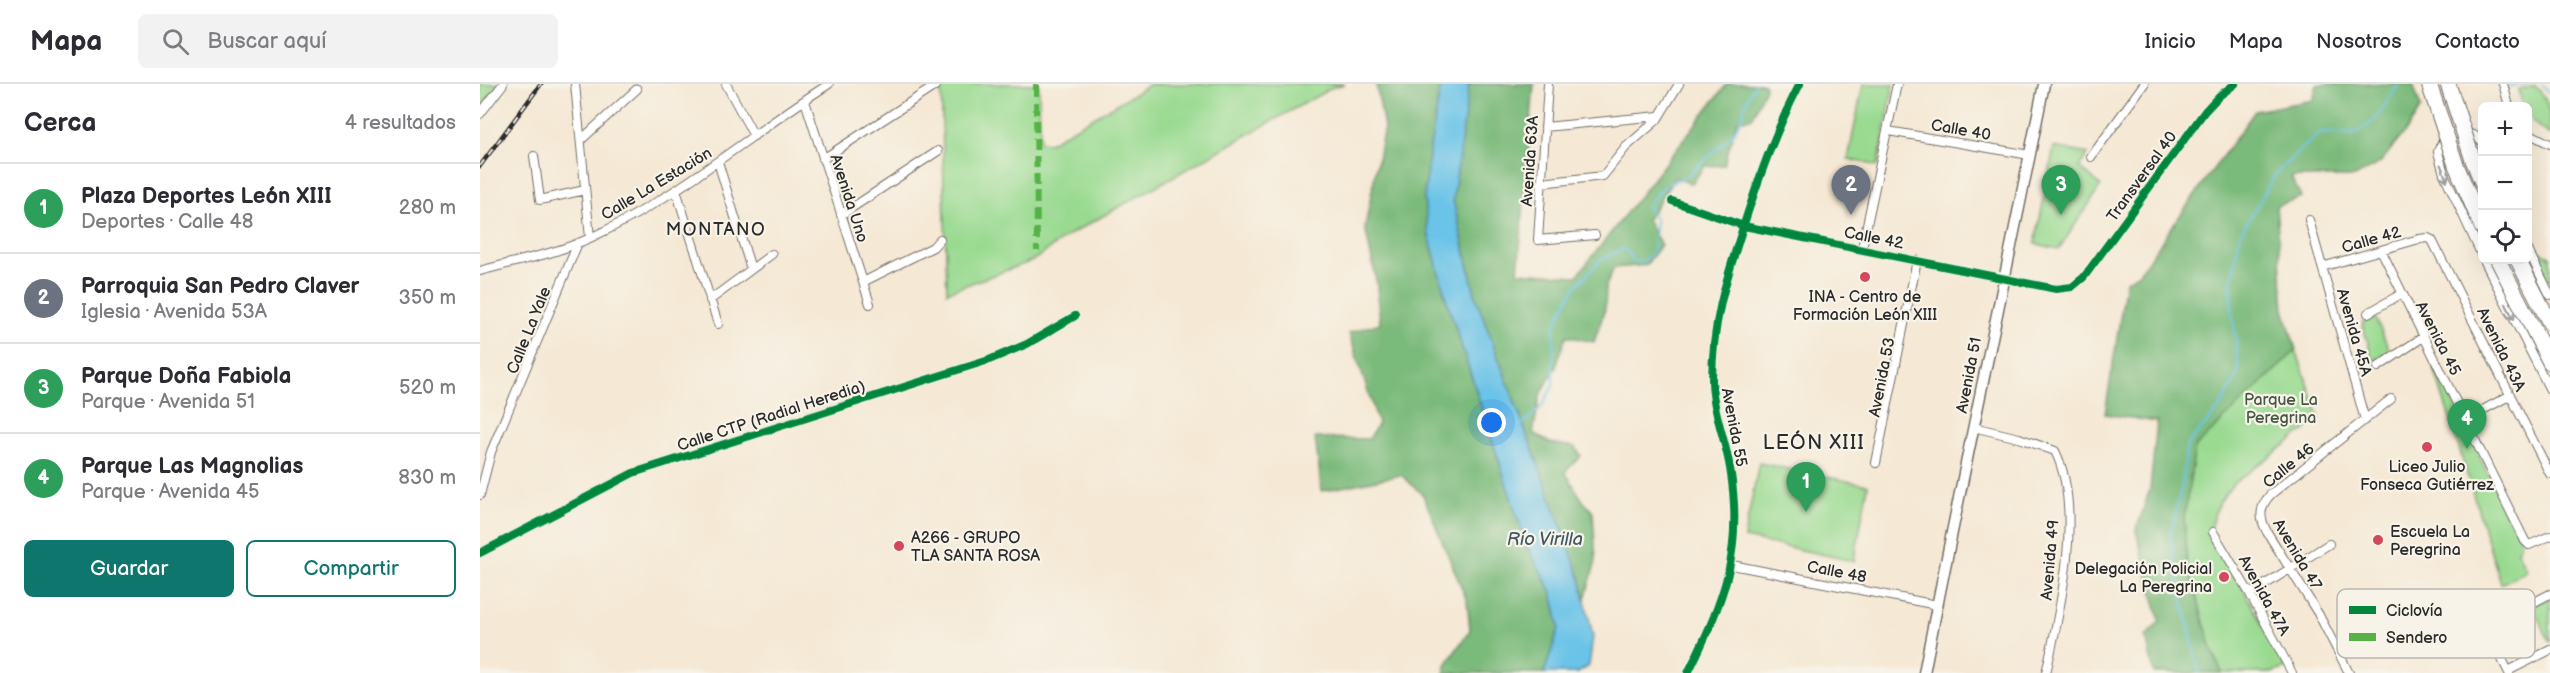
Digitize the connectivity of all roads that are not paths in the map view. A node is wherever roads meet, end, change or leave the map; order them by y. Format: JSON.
{"nodes":[{"id":1,"x":503,"y":84,"type":"edge"},
{"id":2,"x":575,"y":84,"type":"edge"},
{"id":3,"x":726,"y":84,"type":"edge"},
{"id":4,"x":829,"y":84,"type":"edge"},
{"id":5,"x":1548,"y":84,"type":"edge"},
{"id":6,"x":1679,"y":84,"type":"edge"},
{"id":7,"x":1800,"y":84,"type":"edge"},
{"id":8,"x":1897,"y":84,"type":"edge"},
{"id":9,"x":2044,"y":84,"type":"edge"},
{"id":10,"x":2144,"y":84,"type":"edge"},
{"id":11,"x":2235,"y":84,"type":"edge"},
{"id":12,"x":2429,"y":84,"type":"edge"},
{"id":13,"x":2448,"y":84,"type":"edge"},
{"id":14,"x":2503,"y":84,"type":"edge"},
{"id":15,"x":935,"y":86,"type":"dead end"},
{"id":16,"x":637,"y":89,"type":"dead end"},
{"id":17,"x":804,"y":101,"type":"junction"},
{"id":18,"x":2508,"y":102,"type":"edge"},
{"id":19,"x":480,"y":114,"type":"edge"},
{"id":20,"x":1659,"y":116,"type":"junction"},
{"id":21,"x":1545,"y":127,"type":"junction"},
{"id":22,"x":1888,"y":131,"type":"junction"},
{"id":23,"x":2532,"y":135,"type":"edge"},
{"id":24,"x":754,"y":136,"type":"junction"},
{"id":25,"x":2478,"y":138,"type":"edge"},
{"id":26,"x":582,"y":139,"type":"junction"},
{"id":27,"x":2550,"y":144,"type":"edge"},
{"id":28,"x":938,"y":151,"type":"dead end"},
{"id":29,"x":2030,"y":155,"type":"junction"},
{"id":30,"x":534,"y":156,"type":"dead end"},
{"id":31,"x":2091,"y":157,"type":"dead end"},
{"id":32,"x":823,"y":159,"type":"junction"},
{"id":33,"x":718,"y":162,"type":"junction"},
{"id":34,"x":2478,"y":172,"type":"edge"},
{"id":35,"x":1541,"y":183,"type":"junction"},
{"id":36,"x":585,"y":190,"type":"junction"},
{"id":37,"x":676,"y":190,"type":"junction"},
{"id":38,"x":1672,"y":201,"type":"dead end"},
{"id":39,"x":841,"y":215,"type":"junction"},
{"id":40,"x":2478,"y":217,"type":"edge"},
{"id":41,"x":2308,"y":220,"type":"dead end"},
{"id":42,"x":1744,"y":226,"type":"junction"},
{"id":43,"x":1595,"y":235,"type":"dead end"},
{"id":44,"x":590,"y":238,"type":"junction"},
{"id":45,"x":2428,"y":238,"type":"joint"},
{"id":46,"x":940,"y":239,"type":"dead end"},
{"id":47,"x":578,"y":243,"type":"junction"},
{"id":48,"x":2478,"y":247,"type":"edge"},
{"id":49,"x":1862,"y":248,"type":"junction"},
{"id":50,"x":2381,"y":250,"type":"junction"},
{"id":51,"x":772,"y":254,"type":"dead end"},
{"id":52,"x":2532,"y":258,"type":"edge"},
{"id":53,"x":1917,"y":260,"type":"junction"},
{"id":54,"x":2486,"y":264,"type":"edge"},
{"id":55,"x":2501,"y":264,"type":"edge"},
{"id":56,"x":2520,"y":264,"type":"edge"},
{"id":57,"x":2322,"y":267,"type":"junction"},
{"id":58,"x":751,"y":269,"type":"junction"},
{"id":59,"x":480,"y":271,"type":"edge"},
{"id":60,"x":2004,"y":279,"type":"junction"},
{"id":61,"x":863,"y":282,"type":"junction"},
{"id":62,"x":2072,"y":287,"type":"joint"},
{"id":63,"x":2401,"y":294,"type":"junction"},
{"id":64,"x":2550,"y":295,"type":"edge"},
{"id":65,"x":710,"y":300,"type":"junction"},
{"id":66,"x":870,"y":304,"type":"dead end"},
{"id":67,"x":2368,"y":313,"type":"dead end"},
{"id":68,"x":1075,"y":316,"type":"dead end"},
{"id":69,"x":718,"y":324,"type":"dead end"},
{"id":70,"x":2550,"y":324,"type":"edge"},
{"id":71,"x":2423,"y":337,"type":"junction"},
{"id":72,"x":2550,"y":362,"type":"edge"},
{"id":73,"x":2378,"y":367,"type":"dead end"},
{"id":74,"x":2550,"y":390,"type":"edge"},
{"id":75,"x":2510,"y":396,"type":"junction"},
{"id":76,"x":2391,"y":399,"type":"dead end"},
{"id":77,"x":2365,"y":420,"type":"junction"},
{"id":78,"x":2464,"y":420,"type":"junction"},
{"id":79,"x":1972,"y":428,"type":"junction"},
{"id":80,"x":1876,"y":463,"type":"dead end"},
{"id":81,"x":2550,"y":474,"type":"edge"},
{"id":82,"x":480,"y":495,"type":"edge"},
{"id":83,"x":2261,"y":512,"type":"joint"},
{"id":84,"x":2213,"y":532,"type":"dead end"},
{"id":85,"x":2550,"y":536,"type":"edge"},
{"id":86,"x":2329,"y":544,"type":"dead end"},
{"id":87,"x":480,"y":554,"type":"edge"},
{"id":88,"x":1732,"y":565,"type":"junction"},
{"id":89,"x":2291,"y":569,"type":"junction"},
{"id":90,"x":2250,"y":594,"type":"junction"},
{"id":91,"x":2550,"y":594,"type":"edge"},
{"id":92,"x":2535,"y":602,"type":"edge"},
{"id":93,"x":1937,"y":605,"type":"junction"},
{"id":94,"x":2337,"y":647,"type":"edge"},
{"id":95,"x":2550,"y":650,"type":"edge"},
{"id":96,"x":2342,"y":658,"type":"edge"},
{"id":97,"x":2502,"y":658,"type":"edge"},
{"id":98,"x":2509,"y":672,"type":"edge"},
{"id":99,"x":1688,"y":673,"type":"edge"},
{"id":100,"x":1924,"y":673,"type":"edge"},
{"id":101,"x":2046,"y":673,"type":"edge"},
{"id":102,"x":2292,"y":673,"type":"edge"},
{"id":103,"x":2349,"y":673,"type":"edge"}],
"edges":[{"from":1,"to":19,"type":"street"},
{"from":2,"to":26,"type":"street"},
{"from":3,"to":24,"type":"street"},
{"from":4,"to":17,"type":"street","name":"Calle La Estación"},
{"from":5,"to":21,"type":"street","name":"Avenida 63A"},
{"from":6,"to":20,"type":"street"},
{"from":7,"to":42,"type":"street","name":"Avenida 55"},
{"from":8,"to":22,"type":"street"},
{"from":9,"to":29,"type":"street","name":"Avenida 51"},
{"from":10,"to":31,"type":"street"},
{"from":11,"to":62,"type":"street","name":"Transversal 40"},
{"from":12,"to":40,"type":"highway","bridge":true},
{"from":13,"to":34,"type":"highway","bridge":true},
{"from":14,"to":18,"type":"street"},
{"from":15,"to":32,"type":"street"},
{"from":16,"to":26,"type":"street"},
{"from":17,"to":24,"type":"street","name":"Calle La Estación"},
{"from":17,"to":32,"type":"street","name":"Avenida Uno"},
{"from":20,"to":21,"type":"street"},
{"from":20,"to":35,"type":"street"},
{"from":21,"to":35,"type":"street","name":"Avenida 63A"},
{"from":22,"to":29,"type":"street","name":"Calle 40"},
{"from":22,"to":49,"type":"street"},
{"from":23,"to":27,"type":"street"},
{"from":24,"to":33,"type":"street","name":"Calle La Estación"},
{"from":25,"to":48,"type":"street","one_way":true},
{"from":26,"to":36,"type":"street"},
{"from":28,"to":39,"type":"street"},
{"from":29,"to":60,"type":"street","name":"Avenida 51"},
{"from":30,"to":36,"type":"street"},
{"from":32,"to":39,"type":"street","name":"Avenida Uno"},
{"from":33,"to":37,"type":"street","name":"Calle La Estación"},
{"from":33,"to":58,"type":"street"},
{"from":35,"to":43,"type":"street","name":"Avenida 63A"},
{"from":36,"to":44,"type":"street"},
{"from":37,"to":44,"type":"street","name":"Calle La Estación"},
{"from":37,"to":65,"type":"street"},
{"from":38,"to":42,"type":"street","name":"Calle 42"},
{"from":39,"to":61,"type":"street","name":"Avenida Uno"},
{"from":41,"to":57,"type":"street","name":"Avenida 45A"},
{"from":42,"to":49,"type":"street","name":"Calle 42"},
{"from":42,"to":88,"type":"street","name":"Avenida 55"},
{"from":44,"to":47,"type":"street","name":"Calle La Estación"},
{"from":45,"to":50,"type":"street","name":"Calle 42"},
{"from":45,"to":75,"type":"street","name":"Avenida 43A"},
{"from":46,"to":61,"type":"street"},
{"from":47,"to":59,"type":"street","name":"Calle La Estación"},
{"from":47,"to":82,"type":"street","name":"Calle La Yale"},
{"from":49,"to":53,"type":"street","name":"Calle 42"},
{"from":50,"to":57,"type":"street","name":"Calle 42"},
{"from":50,"to":63,"type":"street","name":"Avenida 45"},
{"from":51,"to":58,"type":"street"},
{"from":52,"to":64,"type":"street"},
{"from":53,"to":60,"type":"street","name":"Calle 42"},
{"from":53,"to":80,"type":"street","name":"Avenida 53"},
{"from":54,"to":74,"type":"street","one_way":true},
{"from":55,"to":72,"type":"highway"},
{"from":56,"to":70,"type":"highway"},
{"from":57,"to":77,"type":"street","name":"Avenida 45A"},
{"from":58,"to":65,"type":"street"},
{"from":60,"to":62,"type":"street","name":"Calle 42"},
{"from":60,"to":79,"type":"street","name":"Avenida 51"},
{"from":61,"to":66,"type":"street","name":"Avenida Uno"},
{"from":63,"to":67,"type":"street"},
{"from":63,"to":71,"type":"street","name":"Avenida 45"},
{"from":65,"to":69,"type":"street"},
{"from":68,"to":87,"type":"street","name":"Calle CTP (Radial Heredia)"},
{"from":71,"to":73,"type":"street"},
{"from":71,"to":78,"type":"street","name":"Avenida 45"},
{"from":75,"to":78,"type":"street"},
{"from":75,"to":81,"type":"street","name":"Avenida 43A"},
{"from":76,"to":77,"type":"street"},
{"from":77,"to":83,"type":"street","name":"Calle 46"},
{"from":78,"to":85,"type":"street","name":"Avenida 45"},
{"from":79,"to":93,"type":"street","name":"Avenida 51"},
{"from":79,"to":101,"type":"street","name":"Avenida 49"},
{"from":83,"to":89,"type":"street","name":"Avenida 47"},
{"from":84,"to":90,"type":"street","name":"Avenida 47A"},
{"from":86,"to":89,"type":"street"},
{"from":88,"to":93,"type":"street","name":"Calle 48"},
{"from":88,"to":99,"type":"street","name":"Avenida 55"},
{"from":89,"to":90,"type":"street"},
{"from":89,"to":94,"type":"street","name":"Avenida 47"},
{"from":90,"to":102,"type":"street","name":"Avenida 47A"},
{"from":91,"to":92,"type":"street"},
{"from":93,"to":100,"type":"street","name":"Avenida 51"},
{"from":95,"to":98,"type":"street"},
{"from":96,"to":103,"type":"street","name":"Avenida 47"},
{"from":97,"to":98,"type":"street"}]}
